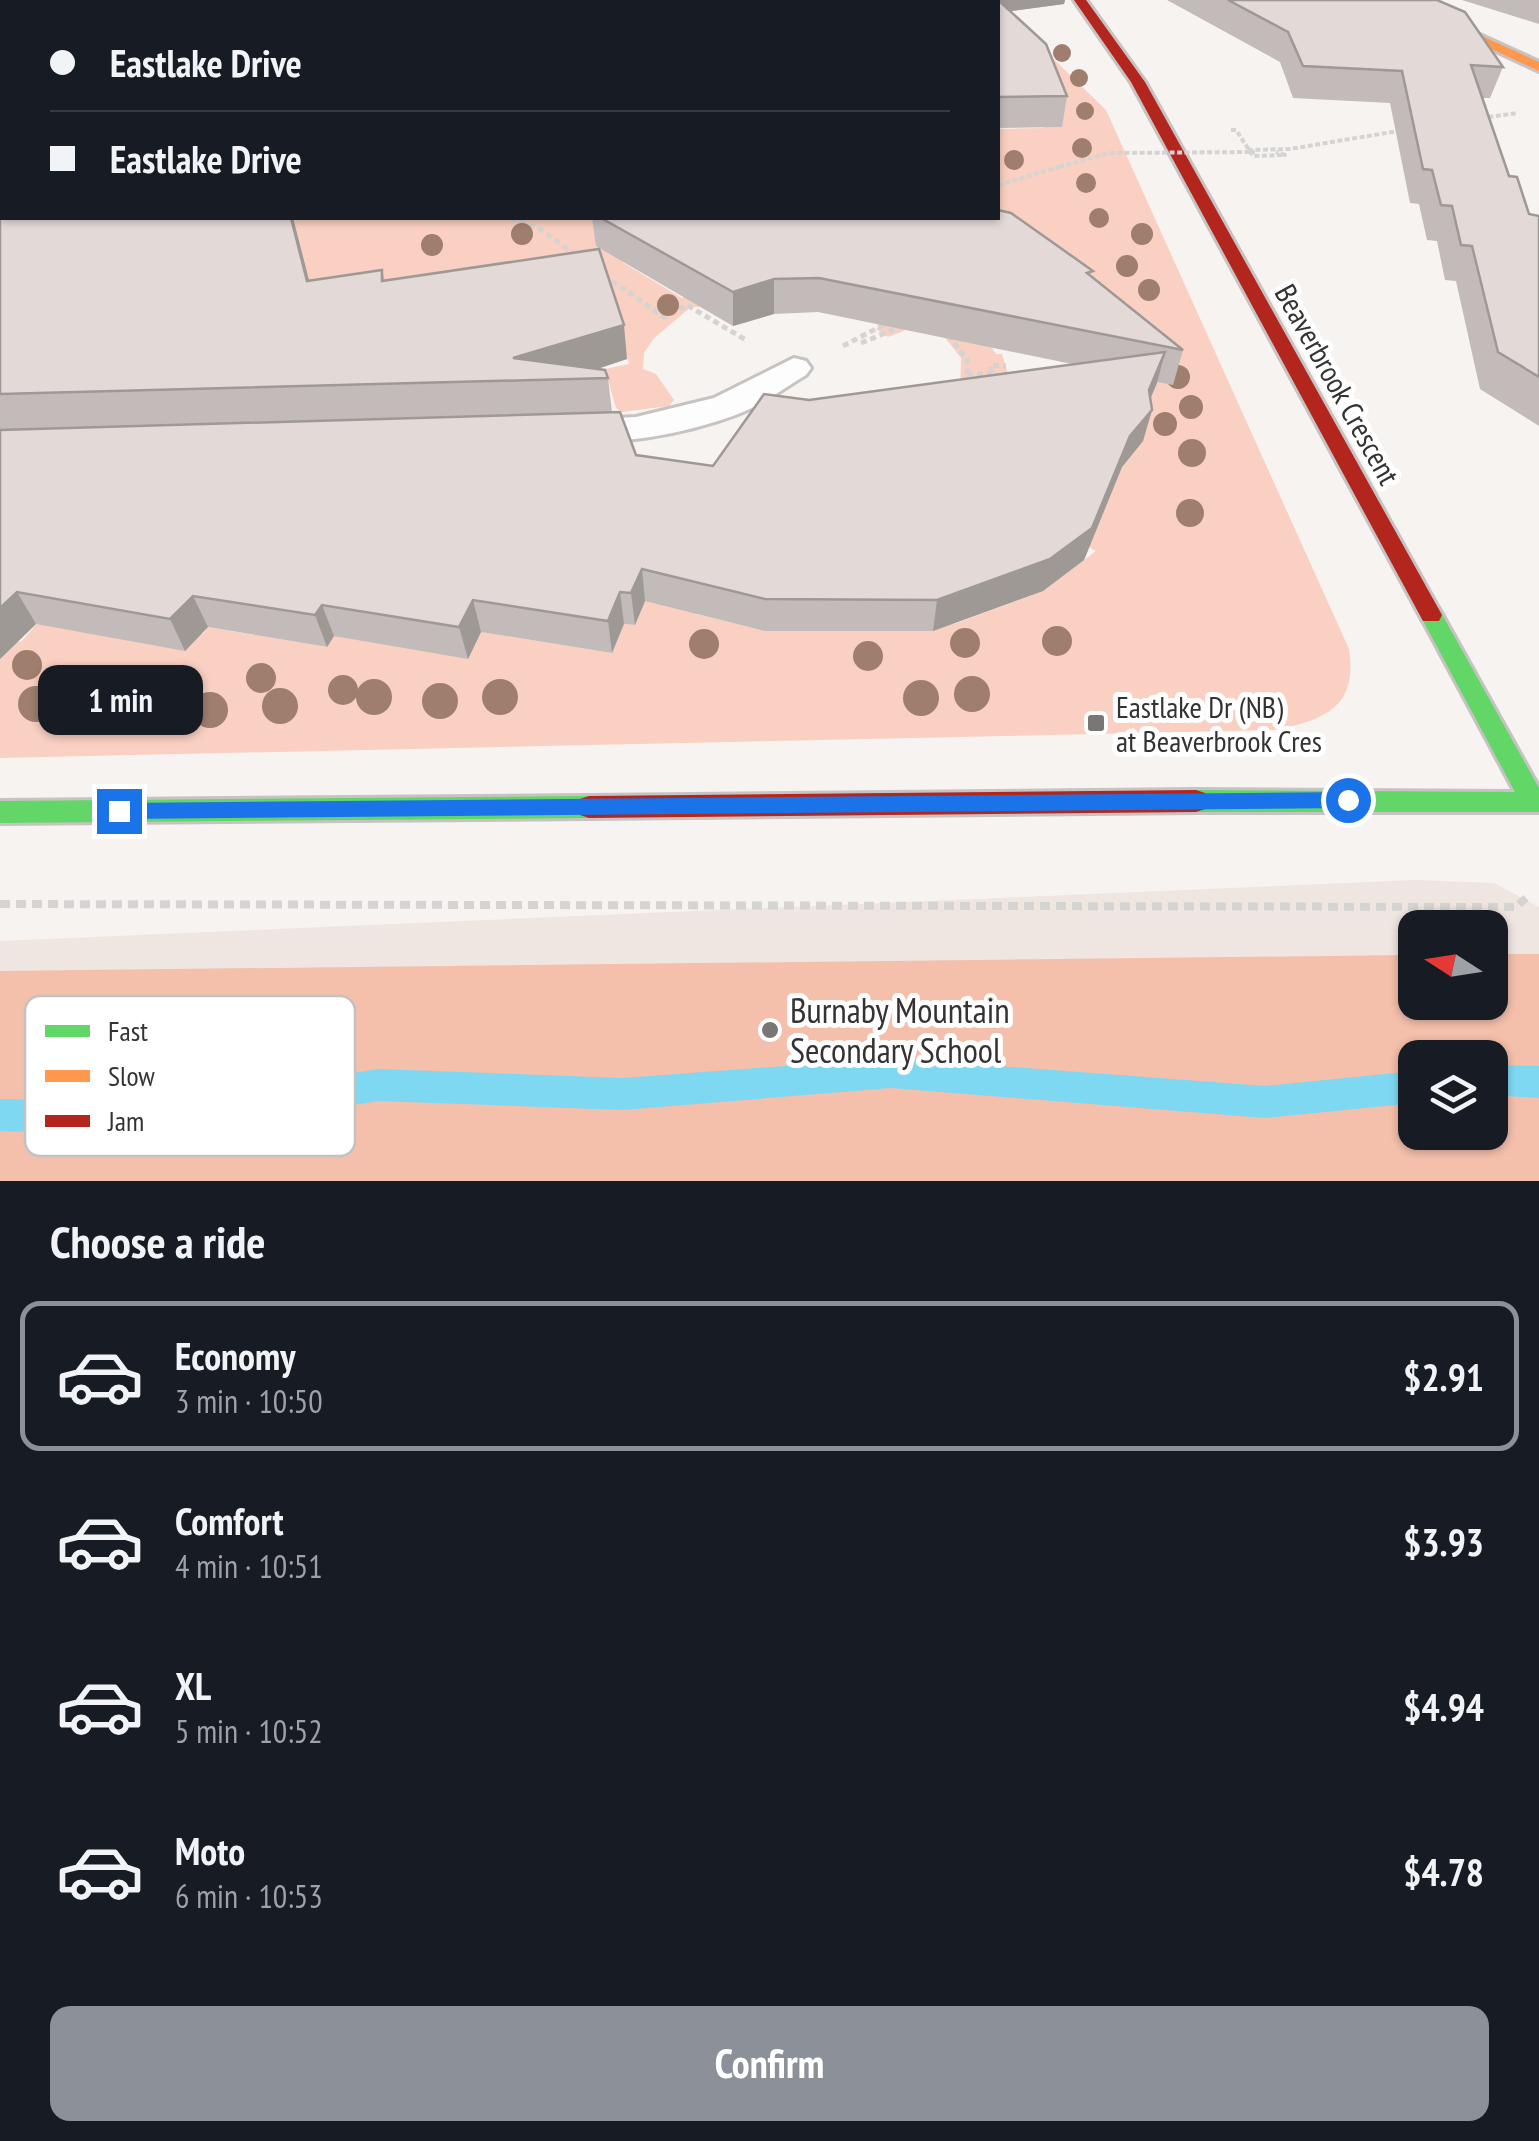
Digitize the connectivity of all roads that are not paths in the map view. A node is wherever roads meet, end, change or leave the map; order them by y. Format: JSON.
{"nodes":[{"id":1,"x":1080,"y":0,"type":"edge"},
{"id":2,"x":1393,"y":0,"type":"edge"},
{"id":3,"x":1539,"y":67,"type":"edge"},
{"id":4,"x":794,"y":368,"type":"road end"},
{"id":5,"x":525,"y":430,"type":"edge"},
{"id":6,"x":1537,"y":805,"type":"edge"},
{"id":7,"x":0,"y":812,"type":"edge"}],
"edges":[{"from":1,"to":6,"type":"street","name":"Beaverbrook Crescent"},
{"from":2,"to":3,"type":"street"},
{"from":4,"to":5,"type":"lane"},
{"from":6,"to":7,"type":"street"}]}
